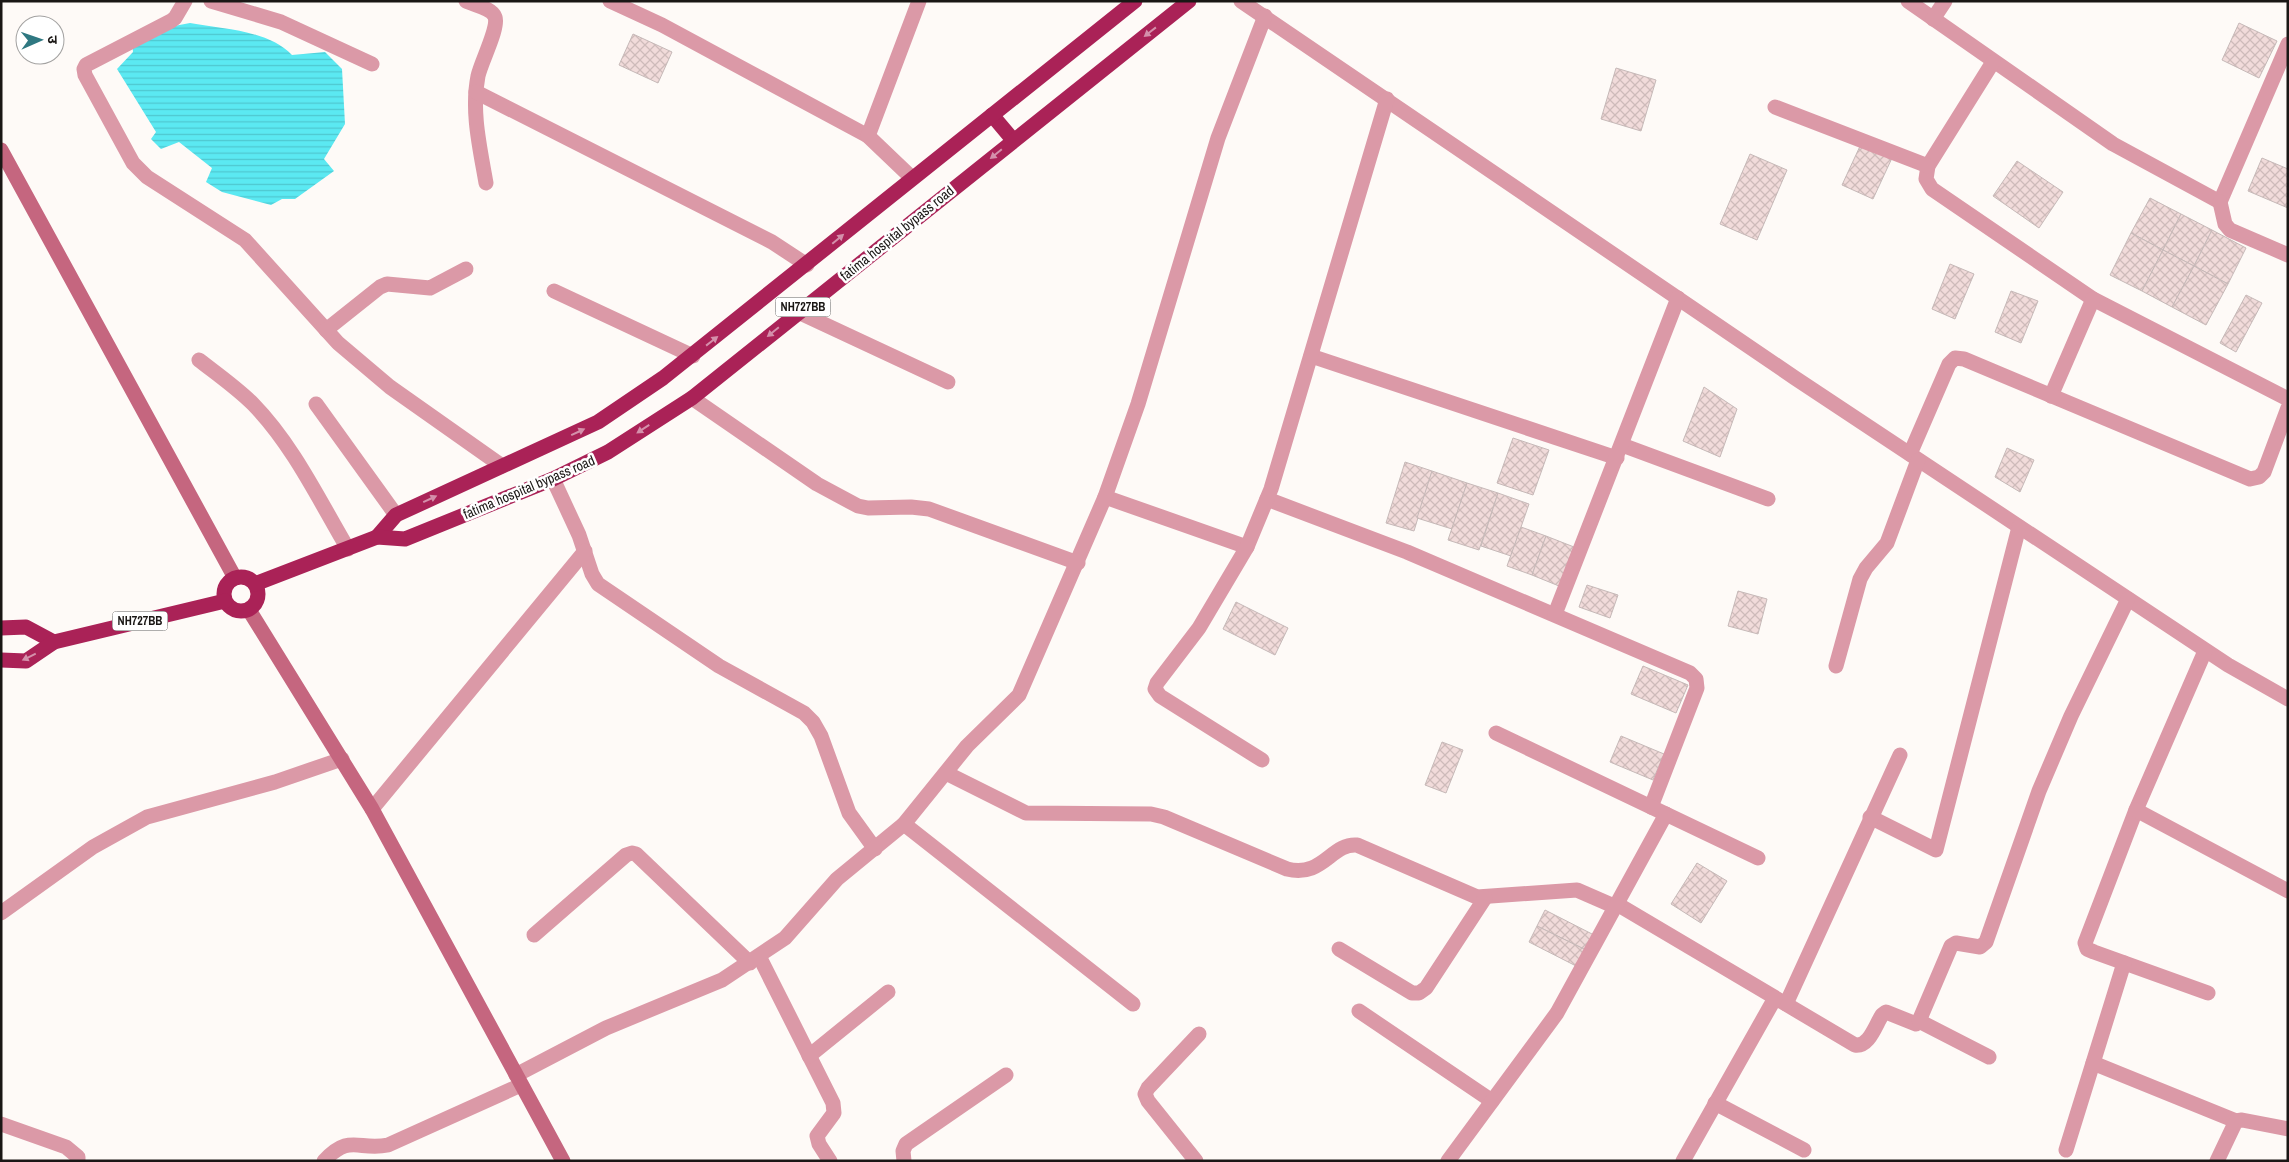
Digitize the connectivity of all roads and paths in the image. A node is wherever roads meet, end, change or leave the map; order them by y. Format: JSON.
{"nodes":[{"id":1,"x":185,"y":1,"type":"edge"},
{"id":2,"x":211,"y":1,"type":"edge"},
{"id":3,"x":466,"y":1,"type":"edge"},
{"id":4,"x":610,"y":1,"type":"edge"},
{"id":5,"x":919,"y":1,"type":"edge"},
{"id":6,"x":1135,"y":1,"type":"edge"},
{"id":7,"x":1188,"y":1,"type":"edge"},
{"id":8,"x":1241,"y":1,"type":"edge"},
{"id":9,"x":1908,"y":1,"type":"edge"},
{"id":10,"x":1944,"y":1,"type":"edge"},
{"id":11,"x":1264,"y":16,"type":"junction"},
{"id":12,"x":1933,"y":19,"type":"junction"},
{"id":13,"x":2288,"y":44,"type":"edge"},
{"id":14,"x":1993,"y":62,"type":"junction"},
{"id":15,"x":372,"y":64,"type":"dead end"},
{"id":16,"x":476,"y":92,"type":"junction"},
{"id":17,"x":1386,"y":99,"type":"junction"},
{"id":18,"x":1775,"y":107,"type":"dead end"},
{"id":19,"x":992,"y":115,"type":"junction"},
{"id":20,"x":868,"y":136,"type":"junction"},
{"id":21,"x":1013,"y":140,"type":"junction"},
{"id":22,"x":1,"y":150,"type":"edge"},
{"id":23,"x":1928,"y":166,"type":"junction"},
{"id":24,"x":912,"y":178,"type":"junction"},
{"id":25,"x":486,"y":183,"type":"dead end"},
{"id":26,"x":2220,"y":202,"type":"junction"},
{"id":27,"x":2288,"y":255,"type":"edge"},
{"id":28,"x":807,"y":265,"type":"junction"},
{"id":29,"x":466,"y":269,"type":"dead end"},
{"id":30,"x":554,"y":291,"type":"dead end"},
{"id":31,"x":1678,"y":298,"type":"junction"},
{"id":32,"x":2093,"y":299,"type":"junction"},
{"id":33,"x":798,"y":312,"type":"junction"},
{"id":34,"x":326,"y":330,"type":"junction"},
{"id":35,"x":693,"y":356,"type":"junction"},
{"id":36,"x":1311,"y":356,"type":"junction"},
{"id":37,"x":200,"y":360,"type":"dead end"},
{"id":38,"x":948,"y":382,"type":"dead end"},
{"id":39,"x":2051,"y":396,"type":"junction"},
{"id":40,"x":692,"y":398,"type":"junction"},
{"id":41,"x":2288,"y":400,"type":"edge"},
{"id":42,"x":316,"y":404,"type":"dead end"},
{"id":43,"x":2288,"y":408,"type":"edge"},
{"id":44,"x":2285,"y":424,"type":"edge"},
{"id":45,"x":1619,"y":452,"type":"junction"},
{"id":46,"x":1914,"y":457,"type":"junction"},
{"id":47,"x":502,"y":466,"type":"junction"},
{"id":48,"x":553,"y":479,"type":"junction"},
{"id":49,"x":1105,"y":497,"type":"junction"},
{"id":50,"x":1267,"y":499,"type":"junction"},
{"id":51,"x":1768,"y":499,"type":"dead end"},
{"id":52,"x":396,"y":515,"type":"junction"},
{"id":53,"x":2019,"y":527,"type":"junction"},
{"id":54,"x":377,"y":537,"type":"junction"},
{"id":55,"x":1247,"y":547,"type":"junction"},
{"id":56,"x":348,"y":548,"type":"junction"},
{"id":57,"x":585,"y":551,"type":"junction"},
{"id":58,"x":1078,"y":563,"type":"junction"},
{"id":59,"x":234,"y":578,"type":"junction"},
{"id":60,"x":255,"y":584,"type":"junction"},
{"id":61,"x":2128,"y":599,"type":"junction"},
{"id":62,"x":225,"y":601,"type":"junction"},
{"id":63,"x":249,"y":610,"type":"junction"},
{"id":64,"x":1555,"y":614,"type":"junction"},
{"id":65,"x":1,"y":628,"type":"edge"},
{"id":66,"x":54,"y":642,"type":"junction"},
{"id":67,"x":2205,"y":651,"type":"junction"},
{"id":68,"x":1,"y":660,"type":"edge"},
{"id":69,"x":1836,"y":666,"type":"dead end"},
{"id":70,"x":2288,"y":699,"type":"edge"},
{"id":71,"x":1496,"y":733,"type":"dead end"},
{"id":72,"x":1900,"y":755,"type":"dead end"},
{"id":73,"x":342,"y":760,"type":"junction"},
{"id":74,"x":1262,"y":760,"type":"dead end"},
{"id":75,"x":946,"y":773,"type":"junction"},
{"id":76,"x":1651,"y":807,"type":"junction"},
{"id":77,"x":372,"y":809,"type":"junction"},
{"id":78,"x":2136,"y":810,"type":"junction"},
{"id":79,"x":1666,"y":814,"type":"junction"},
{"id":80,"x":1870,"y":817,"type":"junction"},
{"id":81,"x":904,"y":824,"type":"junction"},
{"id":82,"x":875,"y":849,"type":"junction"},
{"id":83,"x":1758,"y":858,"type":"dead end"},
{"id":84,"x":2288,"y":891,"type":"edge"},
{"id":85,"x":1485,"y":898,"type":"junction"},
{"id":86,"x":1616,"y":906,"type":"junction"},
{"id":87,"x":1,"y":913,"type":"edge"},
{"id":88,"x":534,"y":935,"type":"dead end"},
{"id":89,"x":1339,"y":949,"type":"dead end"},
{"id":90,"x":754,"y":960,"type":"junction"},
{"id":91,"x":2124,"y":963,"type":"junction"},
{"id":92,"x":888,"y":992,"type":"dead end"},
{"id":93,"x":2208,"y":993,"type":"dead end"},
{"id":94,"x":1780,"y":1001,"type":"junction"},
{"id":95,"x":1132,"y":1004,"type":"dead end"},
{"id":96,"x":1359,"y":1012,"type":"dead end"},
{"id":97,"x":1919,"y":1021,"type":"junction"},
{"id":98,"x":1199,"y":1034,"type":"dead end"},
{"id":99,"x":809,"y":1056,"type":"junction"},
{"id":100,"x":1989,"y":1057,"type":"dead end"},
{"id":101,"x":2093,"y":1063,"type":"junction"},
{"id":102,"x":1006,"y":1075,"type":"dead end"},
{"id":103,"x":518,"y":1080,"type":"junction"},
{"id":104,"x":1492,"y":1101,"type":"junction"},
{"id":105,"x":1716,"y":1103,"type":"junction"},
{"id":106,"x":2236,"y":1121,"type":"junction"},
{"id":107,"x":1,"y":1124,"type":"edge"},
{"id":108,"x":2288,"y":1129,"type":"edge"},
{"id":109,"x":1804,"y":1150,"type":"dead end"},
{"id":110,"x":2066,"y":1150,"type":"dead end"},
{"id":111,"x":1687,"y":1159,"type":"edge"},
{"id":112,"x":78,"y":1161,"type":"edge"},
{"id":113,"x":324,"y":1161,"type":"edge"},
{"id":114,"x":563,"y":1161,"type":"edge"},
{"id":115,"x":830,"y":1161,"type":"edge"},
{"id":116,"x":904,"y":1161,"type":"edge"},
{"id":117,"x":1196,"y":1161,"type":"edge"},
{"id":118,"x":1448,"y":1161,"type":"edge"},
{"id":119,"x":2217,"y":1161,"type":"edge"}],
"edges":[{"from":1,"to":34,"type":"street"},
{"from":2,"to":15,"type":"street"},
{"from":3,"to":16,"type":"street"},
{"from":4,"to":20,"type":"street"},
{"from":5,"to":20,"type":"street"},
{"from":6,"to":19,"type":"highway","name":"fatima hospital bypass road","number":"NH727BB"},
{"from":7,"to":21,"type":"highway","name":"fatima hospital bypass road","number":"NH727BB","one_way":true},
{"from":8,"to":11,"type":"street"},
{"from":9,"to":12,"type":"street"},
{"from":10,"to":12,"type":"street"},
{"from":11,"to":17,"type":"street"},
{"from":11,"to":49,"type":"street"},
{"from":12,"to":14,"type":"street"},
{"from":13,"to":26,"type":"street"},
{"from":14,"to":23,"type":"street"},
{"from":14,"to":26,"type":"street"},
{"from":16,"to":25,"type":"street"},
{"from":16,"to":28,"type":"street"},
{"from":17,"to":31,"type":"street"},
{"from":17,"to":36,"type":"street"},
{"from":18,"to":23,"type":"street"},
{"from":19,"to":21,"type":"highway"},
{"from":19,"to":24,"type":"highway","name":"fatima hospital bypass road","number":"NH727BB"},
{"from":20,"to":24,"type":"street"},
{"from":21,"to":33,"type":"highway","name":"fatima hospital bypass road","number":"NH727BB","one_way":true},
{"from":22,"to":59,"type":"main road"},
{"from":23,"to":32,"type":"street"},
{"from":28,"to":24,"type":"highway","name":"fatima hospital bypass road","number":"NH727BB","one_way":true},
{"from":26,"to":27,"type":"street"},
{"from":35,"to":28,"type":"highway","name":"fatima hospital bypass road","number":"NH727BB","one_way":true},
{"from":29,"to":34,"type":"street"},
{"from":30,"to":35,"type":"street"},
{"from":31,"to":45,"type":"street"},
{"from":31,"to":46,"type":"street"},
{"from":32,"to":39,"type":"street"},
{"from":32,"to":41,"type":"street"},
{"from":33,"to":38,"type":"street"},
{"from":33,"to":40,"type":"highway","name":"fatima hospital bypass road","number":"NH727BB","one_way":true},
{"from":34,"to":47,"type":"street"},
{"from":47,"to":35,"type":"highway","name":"fatima hospital bypass road","number":"NH727BB","one_way":true},
{"from":36,"to":45,"type":"street"},
{"from":36,"to":50,"type":"street"},
{"from":37,"to":56,"type":"street"},
{"from":39,"to":44,"type":"street"},
{"from":39,"to":46,"type":"street"},
{"from":40,"to":48,"type":"highway","name":"fatima hospital bypass road","number":"NH727BB","one_way":true},
{"from":40,"to":58,"type":"street"},
{"from":42,"to":52,"type":"street"},
{"from":43,"to":44,"type":"street"},
{"from":45,"to":51,"type":"street"},
{"from":45,"to":64,"type":"street"},
{"from":46,"to":53,"type":"street"},
{"from":46,"to":69,"type":"street"},
{"from":52,"to":47,"type":"highway","name":"fatima hospital bypass road","number":"NH727BB","one_way":true},
{"from":48,"to":54,"type":"highway","name":"fatima hospital bypass road","number":"NH727BB"},
{"from":48,"to":57,"type":"street"},
{"from":49,"to":55,"type":"street"},
{"from":49,"to":58,"type":"street"},
{"from":50,"to":55,"type":"street"},
{"from":50,"to":64,"type":"street"},
{"from":52,"to":54,"type":"highway","name":"fatima hospital bypass road","number":"NH727BB"},
{"from":53,"to":61,"type":"street"},
{"from":53,"to":80,"type":"street"},
{"from":54,"to":56,"type":"highway","name":"fatima hospital bypass road","number":"NH727BB"},
{"from":55,"to":74,"type":"street"},
{"from":56,"to":60,"type":"highway","name":"fatima hospital bypass road","number":"NH727BB"},
{"from":57,"to":77,"type":"street"},
{"from":57,"to":82,"type":"street"},
{"from":58,"to":75,"type":"street"},
{"from":59,"to":60,"type":"highway"},
{"from":59,"to":62,"type":"highway"},
{"from":60,"to":63,"type":"highway"},
{"from":61,"to":67,"type":"street"},
{"from":61,"to":97,"type":"street"},
{"from":62,"to":63,"type":"highway"},
{"from":62,"to":66,"type":"highway","number":"NH727BB"},
{"from":63,"to":73,"type":"main road"},
{"from":64,"to":76,"type":"street"},
{"from":65,"to":66,"type":"highway"},
{"from":66,"to":68,"type":"highway","number":"NH727BB","one_way":true},
{"from":67,"to":70,"type":"street"},
{"from":67,"to":78,"type":"street"},
{"from":71,"to":76,"type":"street"},
{"from":72,"to":80,"type":"street"},
{"from":73,"to":77,"type":"main road"},
{"from":73,"to":87,"type":"street"},
{"from":75,"to":81,"type":"street"},
{"from":75,"to":85,"type":"street"},
{"from":76,"to":79,"type":"street"},
{"from":77,"to":103,"type":"main road"},
{"from":78,"to":84,"type":"street"},
{"from":78,"to":91,"type":"street"},
{"from":79,"to":83,"type":"street"},
{"from":79,"to":86,"type":"street"},
{"from":80,"to":94,"type":"street"},
{"from":81,"to":82,"type":"street"},
{"from":81,"to":95,"type":"street"},
{"from":82,"to":90,"type":"street"},
{"from":85,"to":86,"type":"street"},
{"from":85,"to":89,"type":"street"},
{"from":86,"to":94,"type":"street"},
{"from":86,"to":104,"type":"street"},
{"from":88,"to":90,"type":"street"},
{"from":90,"to":99,"type":"street"},
{"from":90,"to":103,"type":"street"},
{"from":91,"to":93,"type":"street"},
{"from":91,"to":101,"type":"street"},
{"from":92,"to":99,"type":"street"},
{"from":94,"to":97,"type":"street"},
{"from":94,"to":105,"type":"street"},
{"from":96,"to":104,"type":"street"},
{"from":97,"to":100,"type":"street"},
{"from":98,"to":117,"type":"street"},
{"from":99,"to":115,"type":"street"},
{"from":101,"to":106,"type":"street"},
{"from":101,"to":110,"type":"street"},
{"from":102,"to":116,"type":"street"},
{"from":103,"to":113,"type":"street"},
{"from":103,"to":114,"type":"main road"},
{"from":104,"to":118,"type":"street"},
{"from":105,"to":109,"type":"street"},
{"from":105,"to":111,"type":"street"},
{"from":106,"to":108,"type":"street"},
{"from":106,"to":119,"type":"street"},
{"from":107,"to":112,"type":"street"}]}
